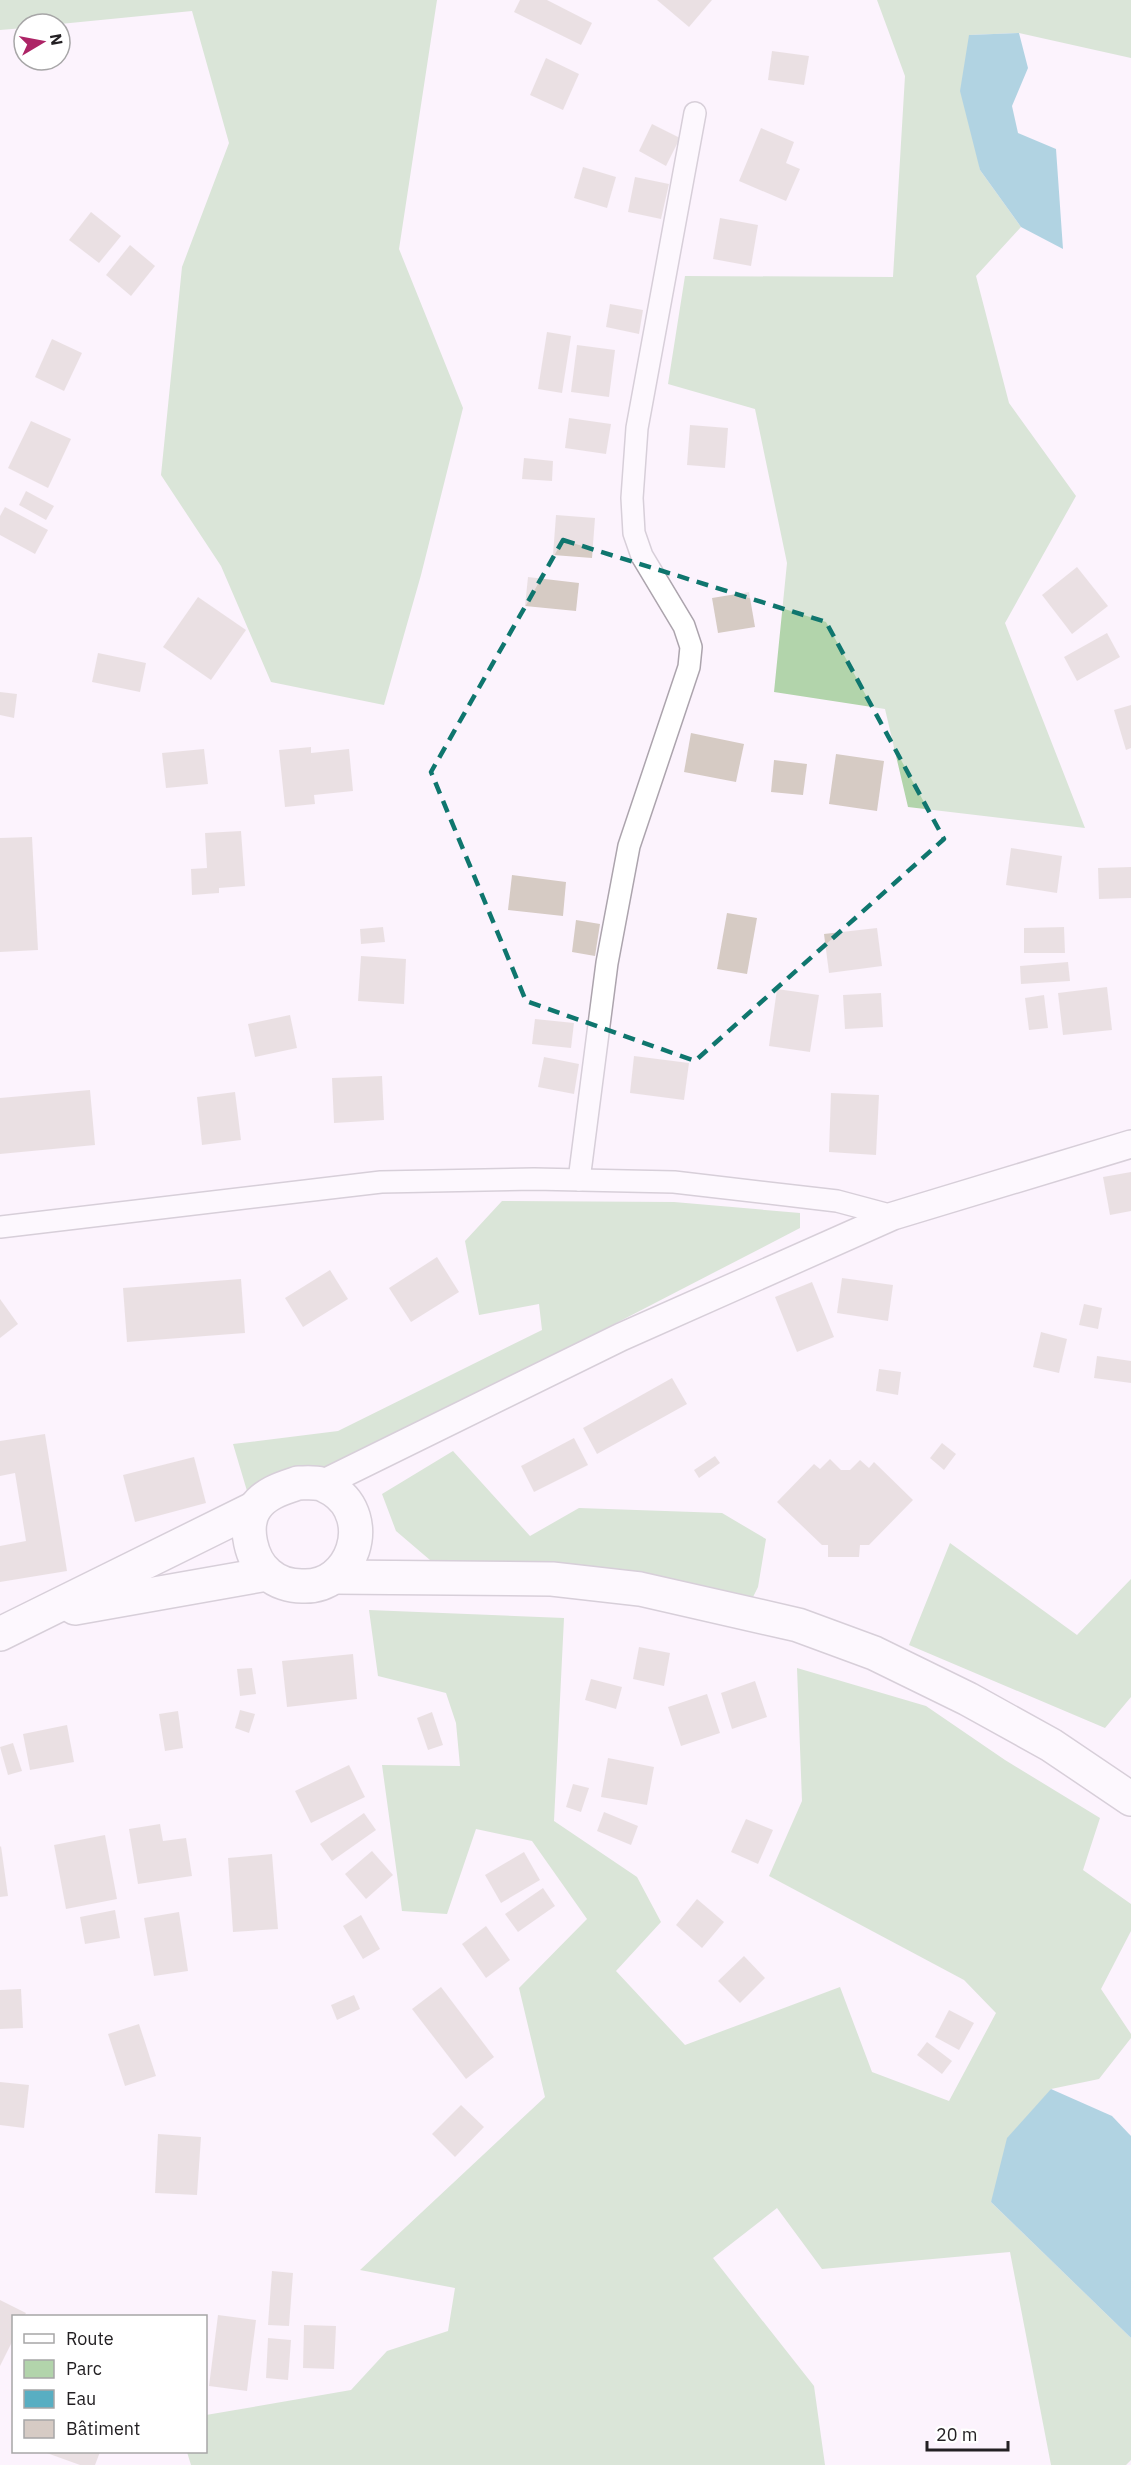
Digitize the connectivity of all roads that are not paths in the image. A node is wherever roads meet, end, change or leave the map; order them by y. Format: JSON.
{"nodes":[{"id":1,"x":696,"y":113,"type":"dead end"},
{"id":2,"x":1131,"y":1144,"type":"edge"},
{"id":3,"x":579,"y":1180,"type":"junction"},
{"id":4,"x":893,"y":1216,"type":"junction"},
{"id":5,"x":0,"y":1227,"type":"edge"},
{"id":6,"x":322,"y":1484,"type":"junction"},
{"id":7,"x":255,"y":1508,"type":"junction"},
{"id":8,"x":267,"y":1574,"type":"junction"},
{"id":9,"x":334,"y":1577,"type":"junction"},
{"id":10,"x":38,"y":1615,"type":"junction"},
{"id":11,"x":0,"y":1634,"type":"edge"},
{"id":12,"x":1131,"y":1799,"type":"edge"}],
"edges":[{"from":1,"to":3,"type":"street"},
{"from":2,"to":4,"type":"street"},
{"from":3,"to":4,"type":"street"},
{"from":3,"to":5,"type":"street"},
{"from":4,"to":6,"type":"street"},
{"from":6,"to":7,"type":"main road"},
{"from":6,"to":9,"type":"main road"},
{"from":7,"to":8,"type":"main road"},
{"from":7,"to":10,"type":"main road"},
{"from":8,"to":9,"type":"main road"},
{"from":8,"to":10,"type":"main road"},
{"from":9,"to":12,"type":"main road"},
{"from":10,"to":11,"type":"main road"}]}
